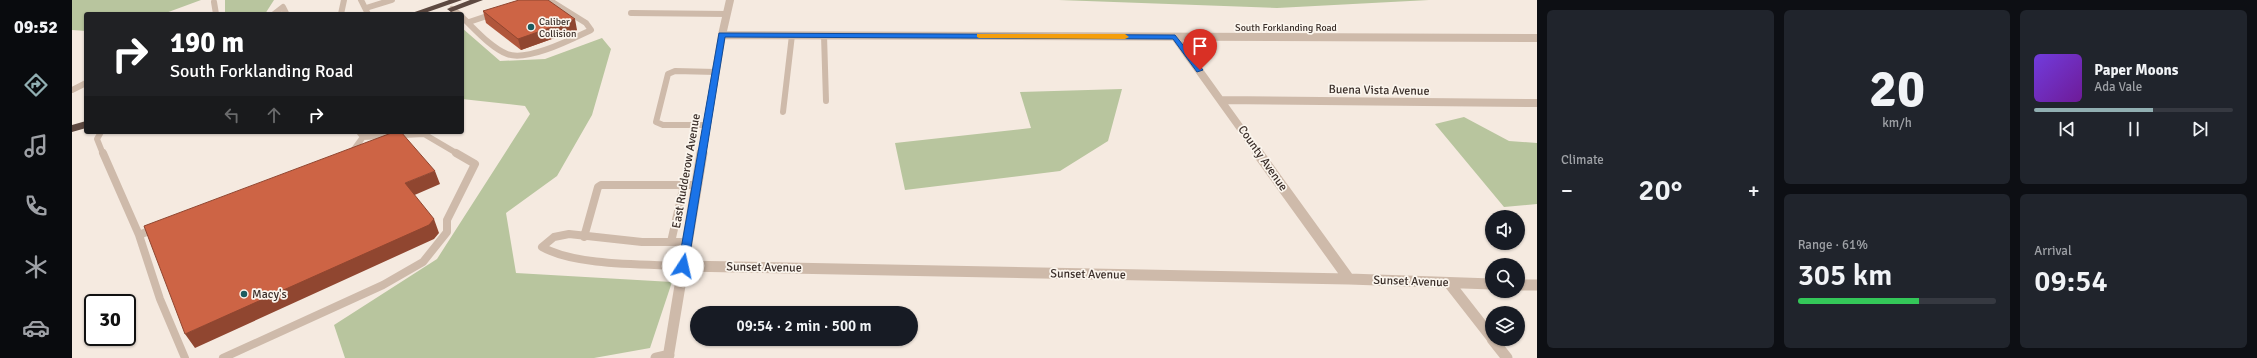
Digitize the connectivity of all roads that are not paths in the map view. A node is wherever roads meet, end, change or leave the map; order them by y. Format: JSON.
{"nodes":[{"id":1,"x":286,"y":0,"type":"edge"},
{"id":2,"x":344,"y":0,"type":"edge"},
{"id":3,"x":361,"y":0,"type":"edge"},
{"id":4,"x":392,"y":0,"type":"edge"},
{"id":5,"x":479,"y":0,"type":"edge"},
{"id":6,"x":549,"y":0,"type":"edge"},
{"id":7,"x":730,"y":0,"type":"edge"},
{"id":8,"x":214,"y":2,"type":"dead end"},
{"id":9,"x":454,"y":5,"type":"edge"},
{"id":10,"x":283,"y":7,"type":"junction"},
{"id":11,"x":366,"y":8,"type":"junction"},
{"id":12,"x":216,"y":12,"type":"edge"},
{"id":13,"x":277,"y":12,"type":"edge"},
{"id":14,"x":283,"y":12,"type":"edge"},
{"id":15,"x":341,"y":12,"type":"edge"},
{"id":16,"x":367,"y":12,"type":"edge"},
{"id":17,"x":422,"y":12,"type":"edge"},
{"id":18,"x":439,"y":12,"type":"edge"},
{"id":19,"x":501,"y":12,"type":"edge"},
{"id":20,"x":631,"y":13,"type":"dead end"},
{"id":21,"x":727,"y":14,"type":"junction"},
{"id":22,"x":464,"y":18,"type":"edge"},
{"id":23,"x":469,"y":22,"type":"junction"},
{"id":24,"x":722,"y":35,"type":"junction"},
{"id":25,"x":792,"y":35,"type":"junction"},
{"id":26,"x":824,"y":35,"type":"junction"},
{"id":27,"x":1175,"y":37,"type":"junction"},
{"id":28,"x":1537,"y":38,"type":"edge"},
{"id":29,"x":716,"y":72,"type":"junction"},
{"id":30,"x":84,"y":83,"type":"edge"},
{"id":31,"x":72,"y":90,"type":"edge"},
{"id":32,"x":1221,"y":100,"type":"junction"},
{"id":33,"x":826,"y":101,"type":"dead end"},
{"id":34,"x":1537,"y":103,"type":"edge"},
{"id":35,"x":783,"y":112,"type":"dead end"},
{"id":36,"x":84,"y":117,"type":"edge"},
{"id":37,"x":72,"y":120,"type":"edge"},
{"id":38,"x":84,"y":125,"type":"edge"},
{"id":39,"x":707,"y":125,"type":"junction"},
{"id":40,"x":72,"y":128,"type":"edge"},
{"id":41,"x":100,"y":134,"type":"edge"},
{"id":42,"x":361,"y":135,"type":"edge"},
{"id":43,"x":347,"y":154,"type":"edge"},
{"id":44,"x":684,"y":185,"type":"junction"},
{"id":45,"x":697,"y":185,"type":"junction"},
{"id":46,"x":161,"y":226,"type":"edge"},
{"id":47,"x":139,"y":235,"type":"junction"},
{"id":48,"x":584,"y":237,"type":"junction"},
{"id":49,"x":671,"y":242,"type":"junction"},
{"id":50,"x":687,"y":242,"type":"junction"},
{"id":51,"x":683,"y":266,"type":"junction"},
{"id":52,"x":1350,"y":279,"type":"junction"},
{"id":53,"x":1449,"y":283,"type":"junction"},
{"id":54,"x":1485,"y":284,"type":"edge"},
{"id":55,"x":1525,"y":285,"type":"edge"},
{"id":56,"x":1537,"y":285,"type":"edge"},
{"id":57,"x":1485,"y":330,"type":"edge"},
{"id":58,"x":1498,"y":346,"type":"edge"},
{"id":59,"x":669,"y":357,"type":"edge"},
{"id":60,"x":184,"y":358,"type":"edge"},
{"id":61,"x":223,"y":358,"type":"edge"},
{"id":62,"x":656,"y":358,"type":"edge"},
{"id":63,"x":1507,"y":358,"type":"edge"}],
"edges":[{"from":1,"to":10,"type":"lane"},
{"from":2,"to":15,"type":"lane"},
{"from":3,"to":11,"type":"lane"},
{"from":4,"to":11,"type":"lane"},
{"from":5,"to":9,"type":"highway"},
{"from":6,"to":23,"type":"lane"},
{"from":7,"to":21,"type":"street","name":"East Rudderow Avenue"},
{"from":8,"to":12,"type":"lane"},
{"from":9,"to":17,"type":"highway"},
{"from":9,"to":18,"type":"highway"},
{"from":10,"to":13,"type":"lane"},
{"from":10,"to":14,"type":"lane"},
{"from":11,"to":16,"type":"lane"},
{"from":19,"to":23,"type":"lane"},
{"from":20,"to":21,"type":"lane"},
{"from":21,"to":24,"type":"street","name":"East Rudderow Avenue"},
{"from":22,"to":23,"type":"lane"},
{"from":24,"to":25,"type":"street","name":"South Forklanding Road"},
{"from":24,"to":29,"type":"street","name":"East Rudderow Avenue"},
{"from":25,"to":26,"type":"street","name":"South Forklanding Road"},
{"from":25,"to":35,"type":"lane"},
{"from":26,"to":27,"type":"street","name":"South Forklanding Road"},
{"from":26,"to":33,"type":"lane"},
{"from":27,"to":28,"type":"street","name":"South Forklanding Road"},
{"from":27,"to":32,"type":"street","name":"County Avenue"},
{"from":29,"to":39,"type":"street","name":"East Rudderow Avenue"},
{"from":29,"to":39,"type":"lane"},
{"from":30,"to":31,"type":"lane"},
{"from":32,"to":34,"type":"street","name":"Buena Vista Avenue"},
{"from":32,"to":52,"type":"street","name":"County Avenue"},
{"from":36,"to":37,"type":"highway"},
{"from":38,"to":40,"type":"highway"},
{"from":39,"to":45,"type":"street","name":"East Rudderow Avenue"},
{"from":41,"to":47,"type":"lane"},
{"from":42,"to":43,"type":"lane"},
{"from":42,"to":61,"type":"lane"},
{"from":44,"to":45,"type":"lane"},
{"from":44,"to":48,"type":"lane"},
{"from":44,"to":49,"type":"lane"},
{"from":45,"to":50,"type":"street","name":"East Rudderow Avenue"},
{"from":46,"to":47,"type":"lane"},
{"from":47,"to":60,"type":"lane"},
{"from":48,"to":49,"type":"lane"},
{"from":48,"to":51,"type":"lane"},
{"from":49,"to":50,"type":"lane"},
{"from":50,"to":51,"type":"street","name":"East Rudderow Avenue"},
{"from":51,"to":52,"type":"street","name":"Sunset Avenue"},
{"from":51,"to":59,"type":"street","name":"East Rudderow Avenue"},
{"from":52,"to":53,"type":"street","name":"Sunset Avenue"},
{"from":53,"to":54,"type":"street","name":"Sunset Avenue"},
{"from":53,"to":57,"type":"street"},
{"from":55,"to":56,"type":"street"},
{"from":58,"to":63,"type":"street"},
{"from":59,"to":62,"type":"street"}]}
